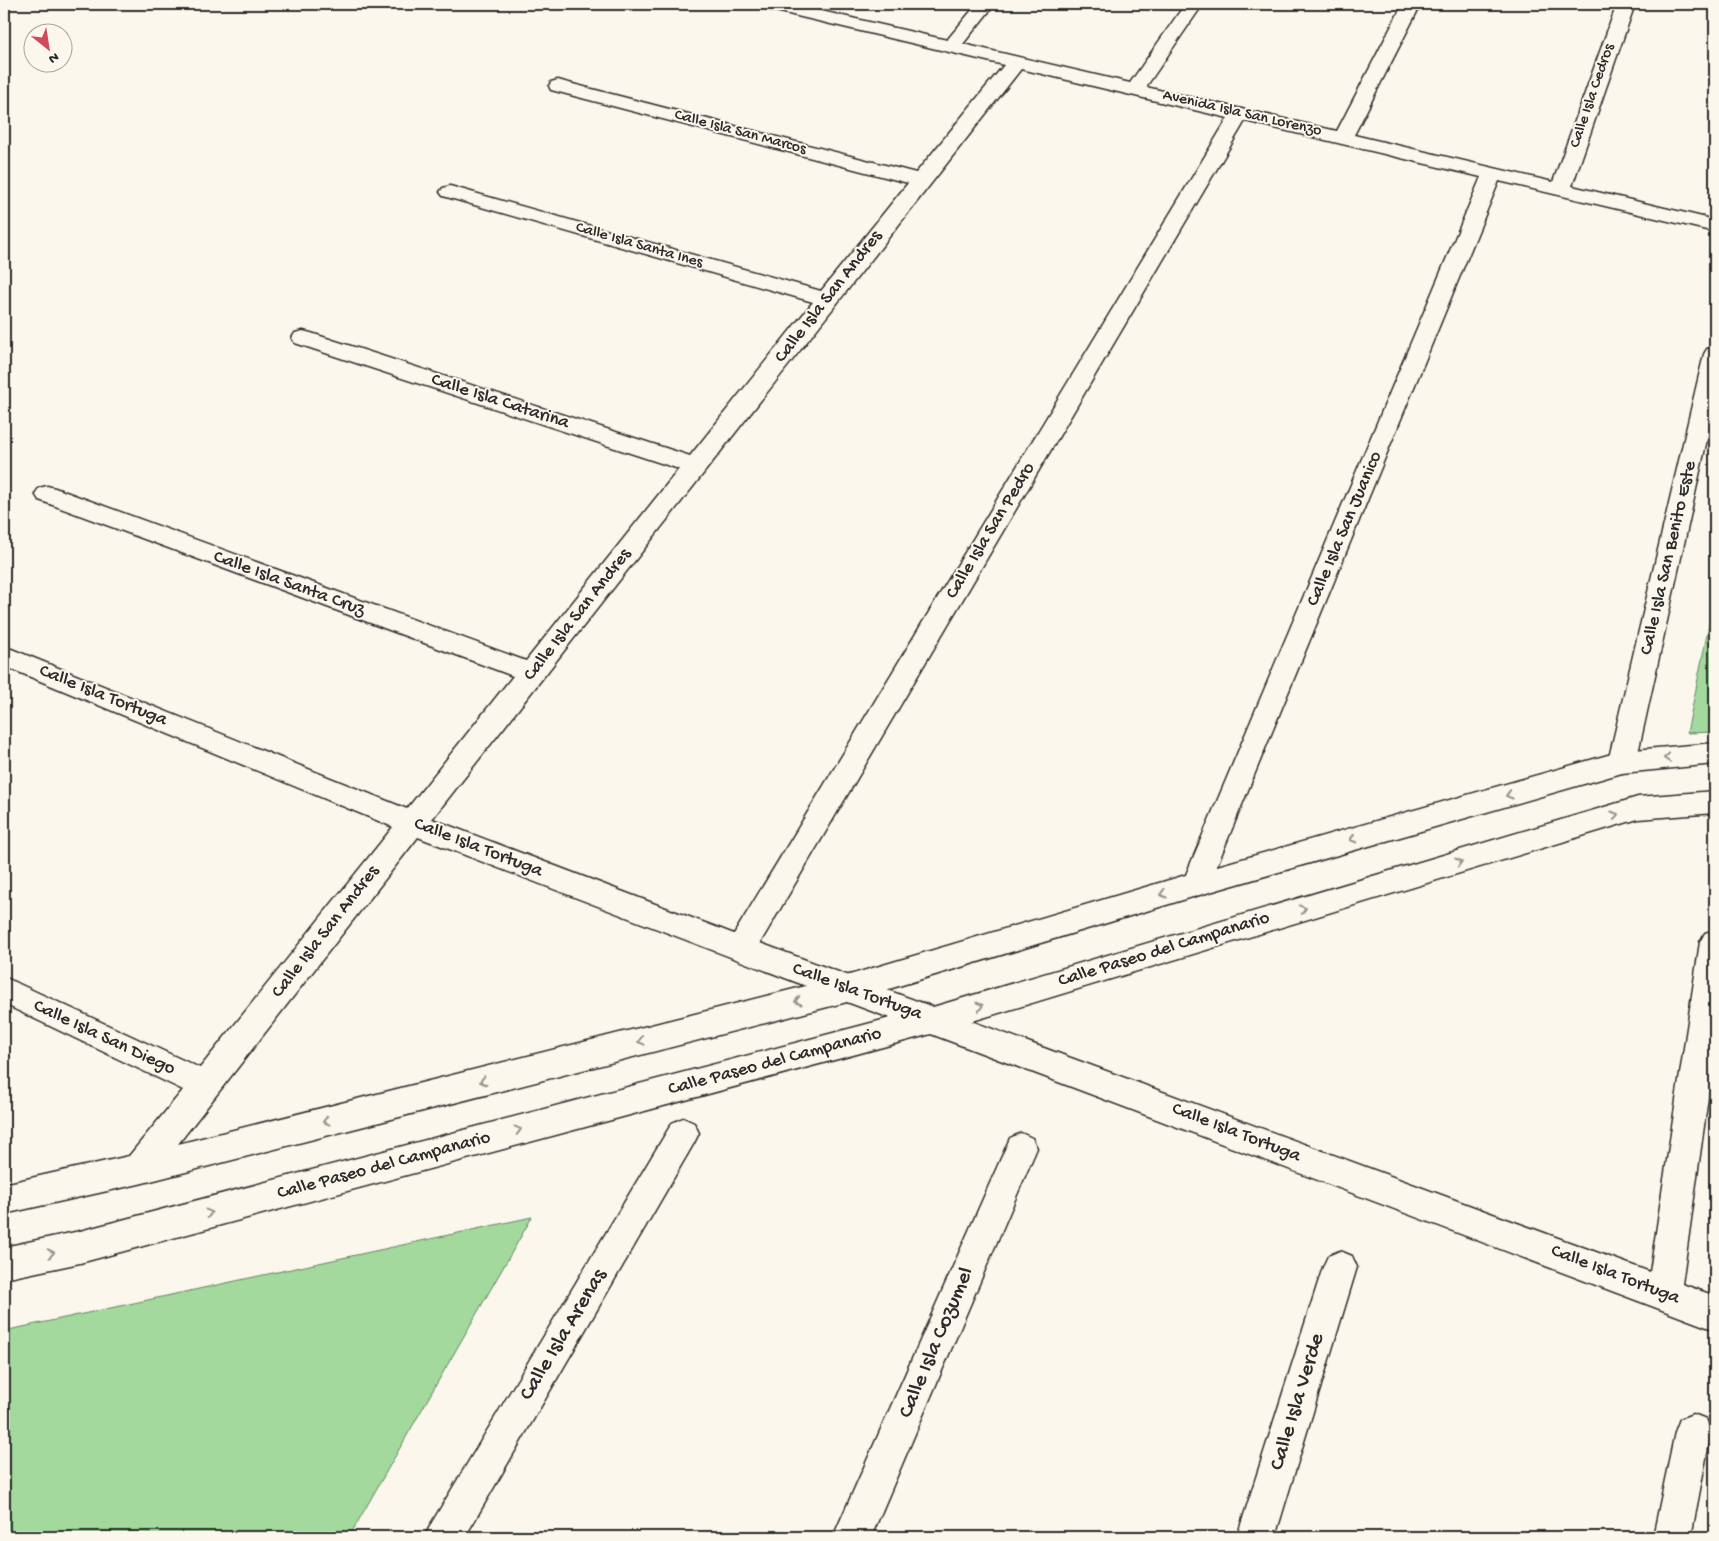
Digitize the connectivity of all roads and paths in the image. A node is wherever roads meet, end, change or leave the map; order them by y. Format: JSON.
{"nodes":[{"id":1,"x":769,"y":4,"type":"edge"},
{"id":2,"x":986,"y":4,"type":"edge"},
{"id":3,"x":1194,"y":4,"type":"edge"},
{"id":4,"x":1412,"y":4,"type":"edge"},
{"id":5,"x":1626,"y":4,"type":"edge"},
{"id":6,"x":952,"y":46,"type":"junction"},
{"id":7,"x":1017,"y":62,"type":"junction"},
{"id":8,"x":558,"y":86,"type":"dead end"},
{"id":9,"x":1135,"y":89,"type":"junction"},
{"id":10,"x":1240,"y":114,"type":"junction"},
{"id":11,"x":1343,"y":138,"type":"junction"},
{"id":12,"x":1493,"y":173,"type":"junction"},
{"id":13,"x":920,"y":180,"type":"junction"},
{"id":14,"x":1560,"y":188,"type":"junction"},
{"id":15,"x":450,"y":192,"type":"dead end"},
{"id":16,"x":1715,"y":226,"type":"edge"},
{"id":17,"x":828,"y":300,"type":"junction"},
{"id":18,"x":304,"y":338,"type":"dead end"},
{"id":19,"x":1715,"y":354,"type":"edge"},
{"id":20,"x":696,"y":466,"type":"junction"},
{"id":21,"x":47,"y":494,"type":"dead end"},
{"id":22,"x":4,"y":656,"type":"edge"},
{"id":23,"x":532,"y":673,"type":"junction"},
{"id":24,"x":1715,"y":753,"type":"edge"},
{"id":25,"x":1622,"y":762,"type":"junction"},
{"id":26,"x":1715,"y":802,"type":"edge"},
{"id":27,"x":413,"y":823,"type":"junction"},
{"id":28,"x":1196,"y":884,"type":"junction"},
{"id":29,"x":1715,"y":942,"type":"edge"},
{"id":30,"x":741,"y":949,"type":"junction"},
{"id":31,"x":846,"y":989,"type":"junction"},
{"id":32,"x":4,"y":990,"type":"edge"},
{"id":33,"x":934,"y":1020,"type":"junction"},
{"id":34,"x":205,"y":1086,"type":"junction"},
{"id":35,"x":683,"y":1133,"type":"dead end"},
{"id":36,"x":1021,"y":1148,"type":"dead end"},
{"id":37,"x":139,"y":1169,"type":"junction"},
{"id":38,"x":4,"y":1199,"type":"edge"},
{"id":39,"x":4,"y":1263,"type":"edge"},
{"id":40,"x":1340,"y":1267,"type":"dead end"},
{"id":41,"x":1664,"y":1294,"type":"junction"},
{"id":42,"x":1715,"y":1313,"type":"edge"},
{"id":43,"x":1693,"y":1432,"type":"dead end"},
{"id":44,"x":444,"y":1537,"type":"edge"},
{"id":45,"x":852,"y":1537,"type":"edge"},
{"id":46,"x":1256,"y":1537,"type":"edge"},
{"id":47,"x":1672,"y":1537,"type":"edge"}],
"edges":[{"from":1,"to":6,"type":"street","name":"Avenida Isla San Lorenzo"},
{"from":2,"to":6,"type":"street"},
{"from":3,"to":9,"type":"street"},
{"from":4,"to":11,"type":"street"},
{"from":5,"to":14,"type":"street","name":"Calle Isla Cedros"},
{"from":6,"to":7,"type":"street","name":"Avenida Isla San Lorenzo"},
{"from":7,"to":9,"type":"street","name":"Avenida Isla San Lorenzo"},
{"from":7,"to":13,"type":"street","name":"Calle Isla San Andres"},
{"from":8,"to":13,"type":"street","name":"Calle Isla San Marcos"},
{"from":9,"to":10,"type":"street","name":"Avenida Isla San Lorenzo"},
{"from":10,"to":11,"type":"street","name":"Avenida Isla San Lorenzo"},
{"from":10,"to":30,"type":"street","name":"Calle Isla San Pedro"},
{"from":11,"to":12,"type":"street","name":"Avenida Isla San Lorenzo"},
{"from":12,"to":14,"type":"street","name":"Avenida Isla San Lorenzo"},
{"from":12,"to":28,"type":"street","name":"Calle Isla San Juanico"},
{"from":13,"to":17,"type":"street","name":"Calle Isla San Andres"},
{"from":14,"to":16,"type":"street","name":"Avenida Isla San Lorenzo"},
{"from":15,"to":17,"type":"street","name":"Calle Isla Santa Ines"},
{"from":17,"to":20,"type":"street","name":"Calle Isla San Andres"},
{"from":18,"to":20,"type":"street","name":"Calle Isla Catarina"},
{"from":19,"to":25,"type":"street","name":"Calle Isla San Benito Este"},
{"from":20,"to":23,"type":"street","name":"Calle Isla San Andres"},
{"from":21,"to":23,"type":"street","name":"Calle Isla Santa Cruz"},
{"from":22,"to":27,"type":"street","name":"Calle Isla Tortuga"},
{"from":23,"to":27,"type":"street","name":"Calle Isla San Andres"},
{"from":24,"to":25,"type":"street","one_way":true},
{"from":25,"to":28,"type":"street","one_way":true},
{"from":33,"to":26,"type":"street","name":"Calle Paseo del Campanario","one_way":true},
{"from":27,"to":30,"type":"street","name":"Calle Isla Tortuga"},
{"from":27,"to":34,"type":"street","name":"Calle Isla San Andres"},
{"from":28,"to":31,"type":"street","one_way":true},
{"from":29,"to":41,"type":"street"},
{"from":30,"to":31,"type":"street","name":"Calle Isla Tortuga"},
{"from":31,"to":33,"type":"street","name":"Calle Isla Tortuga"},
{"from":31,"to":37,"type":"street","one_way":true},
{"from":32,"to":34,"type":"street","name":"Calle Isla San Diego"},
{"from":39,"to":33,"type":"street","name":"Calle Paseo del Campanario","one_way":true},
{"from":33,"to":41,"type":"street","name":"Calle Isla Tortuga"},
{"from":34,"to":37,"type":"street","name":"Calle Isla San Andres"},
{"from":35,"to":44,"type":"street","name":"Calle Isla Arenas"},
{"from":36,"to":45,"type":"street","name":"Calle Isla Cozumel"},
{"from":37,"to":38,"type":"street"},
{"from":40,"to":46,"type":"street","name":"Calle Isla Verde"},
{"from":41,"to":42,"type":"street","name":"Calle Isla Tortuga"},
{"from":43,"to":47,"type":"street"}]}
